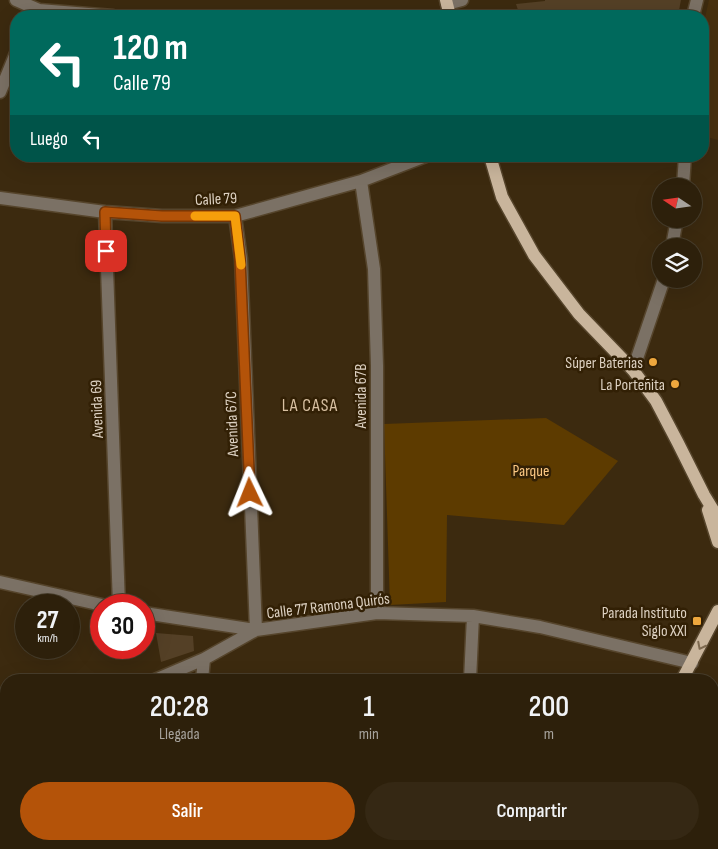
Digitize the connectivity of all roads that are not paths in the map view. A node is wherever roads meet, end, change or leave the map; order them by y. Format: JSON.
{"nodes":[{"id":1,"x":16,"y":0,"type":"edge"},
{"id":2,"x":462,"y":0,"type":"edge"},
{"id":3,"x":446,"y":2,"type":"edge"},
{"id":4,"x":40,"y":9,"type":"edge"},
{"id":5,"x":10,"y":67,"type":"edge"},
{"id":6,"x":0,"y":92,"type":"edge"},
{"id":7,"x":410,"y":162,"type":"edge"},
{"id":8,"x":492,"y":162,"type":"edge"},
{"id":9,"x":685,"y":162,"type":"edge"},
{"id":10,"x":684,"y":178,"type":"edge"},
{"id":11,"x":361,"y":181,"type":"junction"},
{"id":12,"x":0,"y":198,"type":"edge"},
{"id":13,"x":105,"y":212,"type":"junction"},
{"id":14,"x":235,"y":216,"type":"junction"},
{"id":15,"x":661,"y":288,"type":"edge"},
{"id":16,"x":633,"y":370,"type":"junction"},
{"id":17,"x":704,"y":496,"type":"junction"},
{"id":18,"x":718,"y":518,"type":"edge"},
{"id":19,"x":718,"y":542,"type":"edge"},
{"id":20,"x":0,"y":582,"type":"edge"},
{"id":21,"x":119,"y":594,"type":"edge"},
{"id":22,"x":90,"y":602,"type":"edge"},
{"id":23,"x":718,"y":612,"type":"edge"},
{"id":24,"x":377,"y":613,"type":"junction"},
{"id":25,"x":155,"y":615,"type":"edge"},
{"id":26,"x":473,"y":616,"type":"junction"},
{"id":27,"x":256,"y":630,"type":"junction"},
{"id":28,"x":204,"y":659,"type":"junction"},
{"id":29,"x":692,"y":663,"type":"junction"},
{"id":30,"x":169,"y":674,"type":"edge"},
{"id":31,"x":203,"y":674,"type":"edge"},
{"id":32,"x":470,"y":674,"type":"edge"},
{"id":33,"x":686,"y":674,"type":"edge"}],
"edges":[{"from":1,"to":4,"type":"street"},
{"from":2,"to":3,"type":"street"},
{"from":5,"to":6,"type":"street"},
{"from":7,"to":11,"type":"street","name":"Calle 79"},
{"from":8,"to":16,"type":"main road"},
{"from":9,"to":10,"type":"street"},
{"from":11,"to":14,"type":"street","name":"Calle 79"},
{"from":11,"to":24,"type":"street","name":"Avenida 67B"},
{"from":12,"to":13,"type":"street","name":"Calle 79"},
{"from":13,"to":14,"type":"street","name":"Calle 79"},
{"from":13,"to":21,"type":"street","name":"Avenida 69"},
{"from":14,"to":27,"type":"street","name":"Avenida 67C"},
{"from":15,"to":16,"type":"street"},
{"from":16,"to":17,"type":"main road"},
{"from":17,"to":18,"type":"main road"},
{"from":17,"to":19,"type":"main road"},
{"from":20,"to":22,"type":"street"},
{"from":23,"to":29,"type":"main road","one_way":true},
{"from":24,"to":26,"type":"street","name":"Calle 77 Ramona Quirós"},
{"from":24,"to":27,"type":"street","name":"Calle 77 Ramona Quirós"},
{"from":25,"to":27,"type":"street","name":"Calle 77 Ramona Quirós"},
{"from":26,"to":29,"type":"street","name":"Calle 77 Ramona Quirós"},
{"from":26,"to":32,"type":"street"},
{"from":27,"to":28,"type":"street"},
{"from":28,"to":30,"type":"street"},
{"from":28,"to":31,"type":"street"},
{"from":29,"to":33,"type":"main road"}]}
